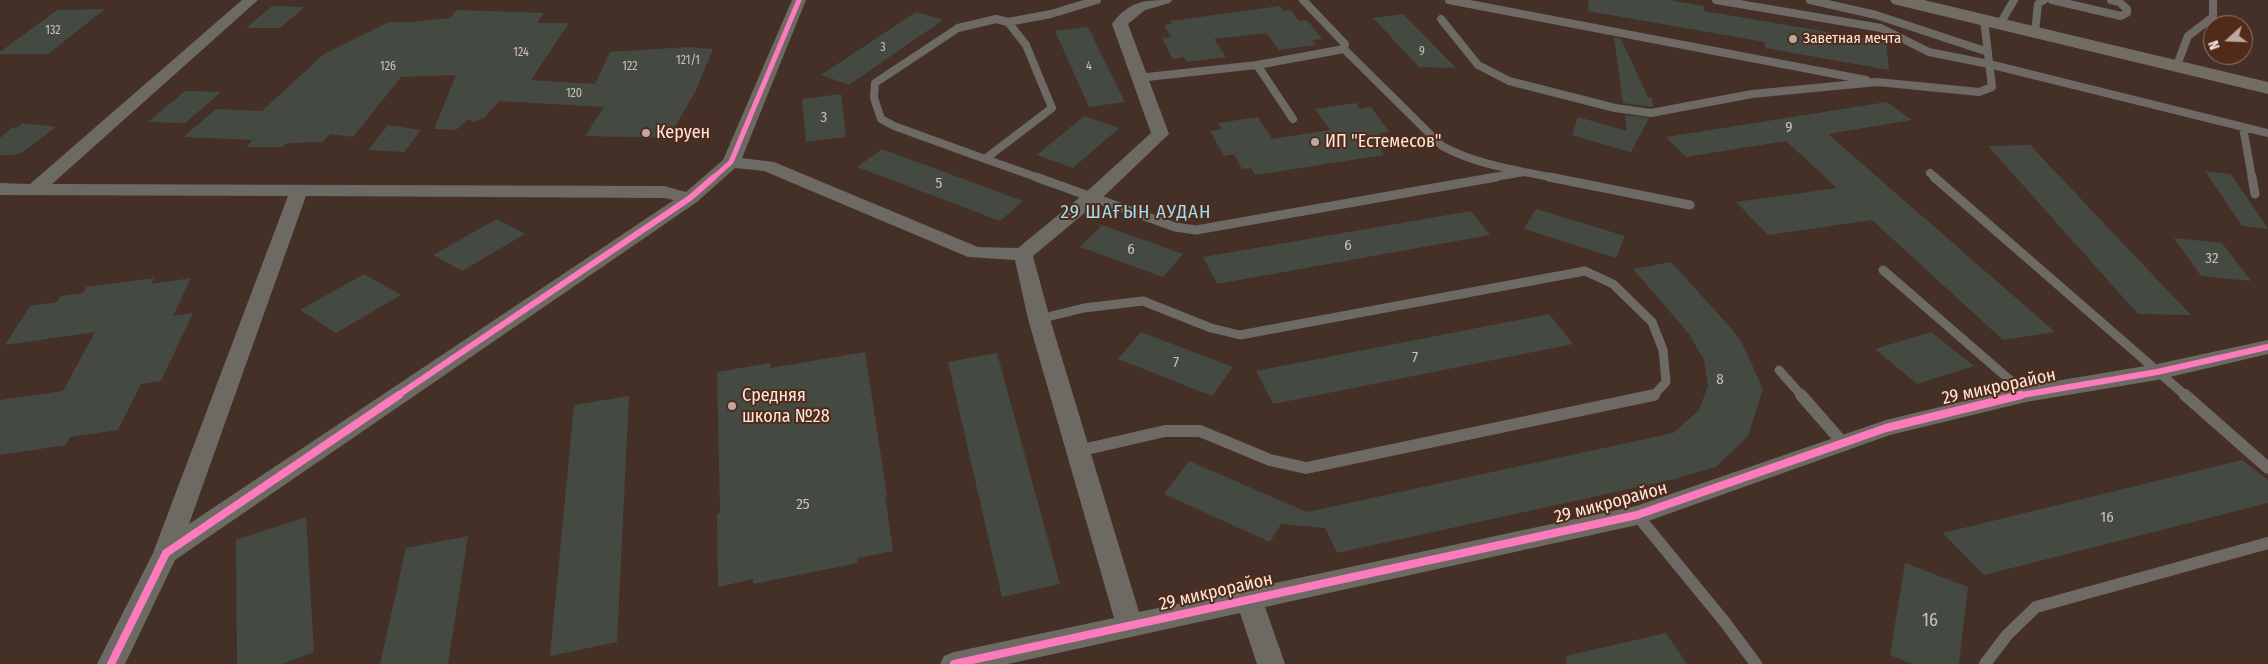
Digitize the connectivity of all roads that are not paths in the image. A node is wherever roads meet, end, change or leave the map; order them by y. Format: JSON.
{"nodes":[{"id":1,"x":251,"y":0,"type":"edge"},
{"id":2,"x":799,"y":0,"type":"edge"},
{"id":3,"x":1097,"y":0,"type":"edge"},
{"id":4,"x":1302,"y":0,"type":"edge"},
{"id":5,"x":1449,"y":0,"type":"edge"},
{"id":6,"x":1716,"y":0,"type":"edge"},
{"id":7,"x":1810,"y":0,"type":"edge"},
{"id":8,"x":1900,"y":0,"type":"edge"},
{"id":9,"x":1927,"y":0,"type":"edge"},
{"id":10,"x":2014,"y":0,"type":"edge"},
{"id":11,"x":2044,"y":0,"type":"edge"},
{"id":12,"x":2052,"y":0,"type":"edge"},
{"id":13,"x":2111,"y":0,"type":"edge"},
{"id":14,"x":2213,"y":0,"type":"edge"},
{"id":15,"x":1147,"y":1,"type":"edge"},
{"id":16,"x":2074,"y":3,"type":"edge"},
{"id":17,"x":1441,"y":19,"type":"dead end"},
{"id":18,"x":1993,"y":19,"type":"junction"},
{"id":19,"x":1008,"y":22,"type":"junction"},
{"id":20,"x":2035,"y":29,"type":"junction"},
{"id":21,"x":1344,"y":49,"type":"junction"},
{"id":22,"x":1988,"y":52,"type":"junction"},
{"id":23,"x":2177,"y":62,"type":"junction"},
{"id":24,"x":1989,"y":64,"type":"junction"},
{"id":25,"x":1257,"y":65,"type":"junction"},
{"id":26,"x":1138,"y":78,"type":"junction"},
{"id":27,"x":2268,"y":80,"type":"edge"},
{"id":28,"x":1877,"y":82,"type":"junction"},
{"id":29,"x":2268,"y":88,"type":"edge"},
{"id":30,"x":1293,"y":119,"type":"dead end"},
{"id":31,"x":2242,"y":127,"type":"junction"},
{"id":32,"x":2268,"y":134,"type":"edge"},
{"id":33,"x":984,"y":159,"type":"junction"},
{"id":34,"x":731,"y":162,"type":"junction"},
{"id":35,"x":1524,"y":172,"type":"junction"},
{"id":36,"x":1930,"y":173,"type":"dead end"},
{"id":37,"x":0,"y":189,"type":"edge"},
{"id":38,"x":35,"y":189,"type":"junction"},
{"id":39,"x":298,"y":190,"type":"junction"},
{"id":40,"x":2255,"y":194,"type":"dead end"},
{"id":41,"x":1092,"y":197,"type":"junction"},
{"id":42,"x":690,"y":198,"type":"junction"},
{"id":43,"x":1690,"y":205,"type":"dead end"},
{"id":44,"x":1023,"y":254,"type":"junction"},
{"id":45,"x":1884,"y":270,"type":"dead end"},
{"id":46,"x":1039,"y":319,"type":"junction"},
{"id":47,"x":2268,"y":347,"type":"edge"},
{"id":48,"x":1779,"y":370,"type":"dead end"},
{"id":49,"x":2157,"y":372,"type":"junction"},
{"id":50,"x":2026,"y":394,"type":"junction"},
{"id":51,"x":1843,"y":443,"type":"junction"},
{"id":52,"x":1078,"y":451,"type":"junction"},
{"id":53,"x":2268,"y":468,"type":"edge"},
{"id":54,"x":1638,"y":515,"type":"junction"},
{"id":55,"x":2268,"y":544,"type":"edge"},
{"id":56,"x":166,"y":553,"type":"junction"},
{"id":57,"x":1249,"y":600,"type":"junction"},
{"id":58,"x":1130,"y":627,"type":"junction"},
{"id":59,"x":111,"y":664,"type":"edge"},
{"id":60,"x":954,"y":664,"type":"edge"},
{"id":61,"x":1271,"y":664,"type":"edge"},
{"id":62,"x":1756,"y":664,"type":"edge"},
{"id":63,"x":1985,"y":664,"type":"edge"}],
"edges":[{"from":1,"to":38,"type":"street"},
{"from":2,"to":34,"type":"street"},
{"from":3,"to":19,"type":"lane"},
{"from":4,"to":21,"type":"lane"},
{"from":5,"to":28,"type":"lane"},
{"from":6,"to":24,"type":"lane"},
{"from":7,"to":22,"type":"lane"},
{"from":8,"to":18,"type":"main road"},
{"from":9,"to":18,"type":"main road"},
{"from":10,"to":18,"type":"lane"},
{"from":11,"to":20,"type":"lane"},
{"from":12,"to":16,"type":"lane"},
{"from":13,"to":16,"type":"lane"},
{"from":14,"to":23,"type":"lane"},
{"from":15,"to":26,"type":"street"},
{"from":17,"to":28,"type":"lane"},
{"from":18,"to":20,"type":"main road"},
{"from":18,"to":22,"type":"lane"},
{"from":19,"to":33,"type":"lane"},
{"from":19,"to":33,"type":"lane"},
{"from":20,"to":23,"type":"main road"},
{"from":21,"to":25,"type":"lane"},
{"from":21,"to":35,"type":"lane"},
{"from":22,"to":24,"type":"lane"},
{"from":23,"to":27,"type":"main road"},
{"from":23,"to":29,"type":"main road"},
{"from":24,"to":28,"type":"lane"},
{"from":24,"to":31,"type":"lane"},
{"from":25,"to":26,"type":"lane"},
{"from":25,"to":30,"type":"lane"},
{"from":26,"to":41,"type":"street"},
{"from":31,"to":32,"type":"lane"},
{"from":31,"to":40,"type":"lane"},
{"from":33,"to":41,"type":"lane"},
{"from":34,"to":42,"type":"street"},
{"from":34,"to":44,"type":"street"},
{"from":35,"to":41,"type":"lane"},
{"from":35,"to":43,"type":"lane"},
{"from":36,"to":49,"type":"lane"},
{"from":37,"to":38,"type":"street"},
{"from":38,"to":39,"type":"street"},
{"from":39,"to":42,"type":"street"},
{"from":39,"to":56,"type":"street"},
{"from":41,"to":44,"type":"street"},
{"from":42,"to":56,"type":"street"},
{"from":44,"to":46,"type":"street"},
{"from":45,"to":50,"type":"lane"},
{"from":46,"to":52,"type":"street"},
{"from":46,"to":52,"type":"lane"},
{"from":47,"to":49,"type":"street","name":"29 микрорайон"},
{"from":48,"to":51,"type":"lane"},
{"from":49,"to":50,"type":"street","name":"29 микрорайон"},
{"from":49,"to":53,"type":"lane"},
{"from":50,"to":51,"type":"street","name":"29 микрорайон"},
{"from":51,"to":54,"type":"street","name":"29 микрорайон"},
{"from":52,"to":58,"type":"street"},
{"from":54,"to":57,"type":"street","name":"29 микрорайон"},
{"from":54,"to":62,"type":"lane"},
{"from":55,"to":63,"type":"lane"},
{"from":56,"to":59,"type":"street"},
{"from":57,"to":58,"type":"street","name":"29 микрорайон"},
{"from":57,"to":61,"type":"street"},
{"from":58,"to":60,"type":"street","name":"29 микрорайон"}]}
